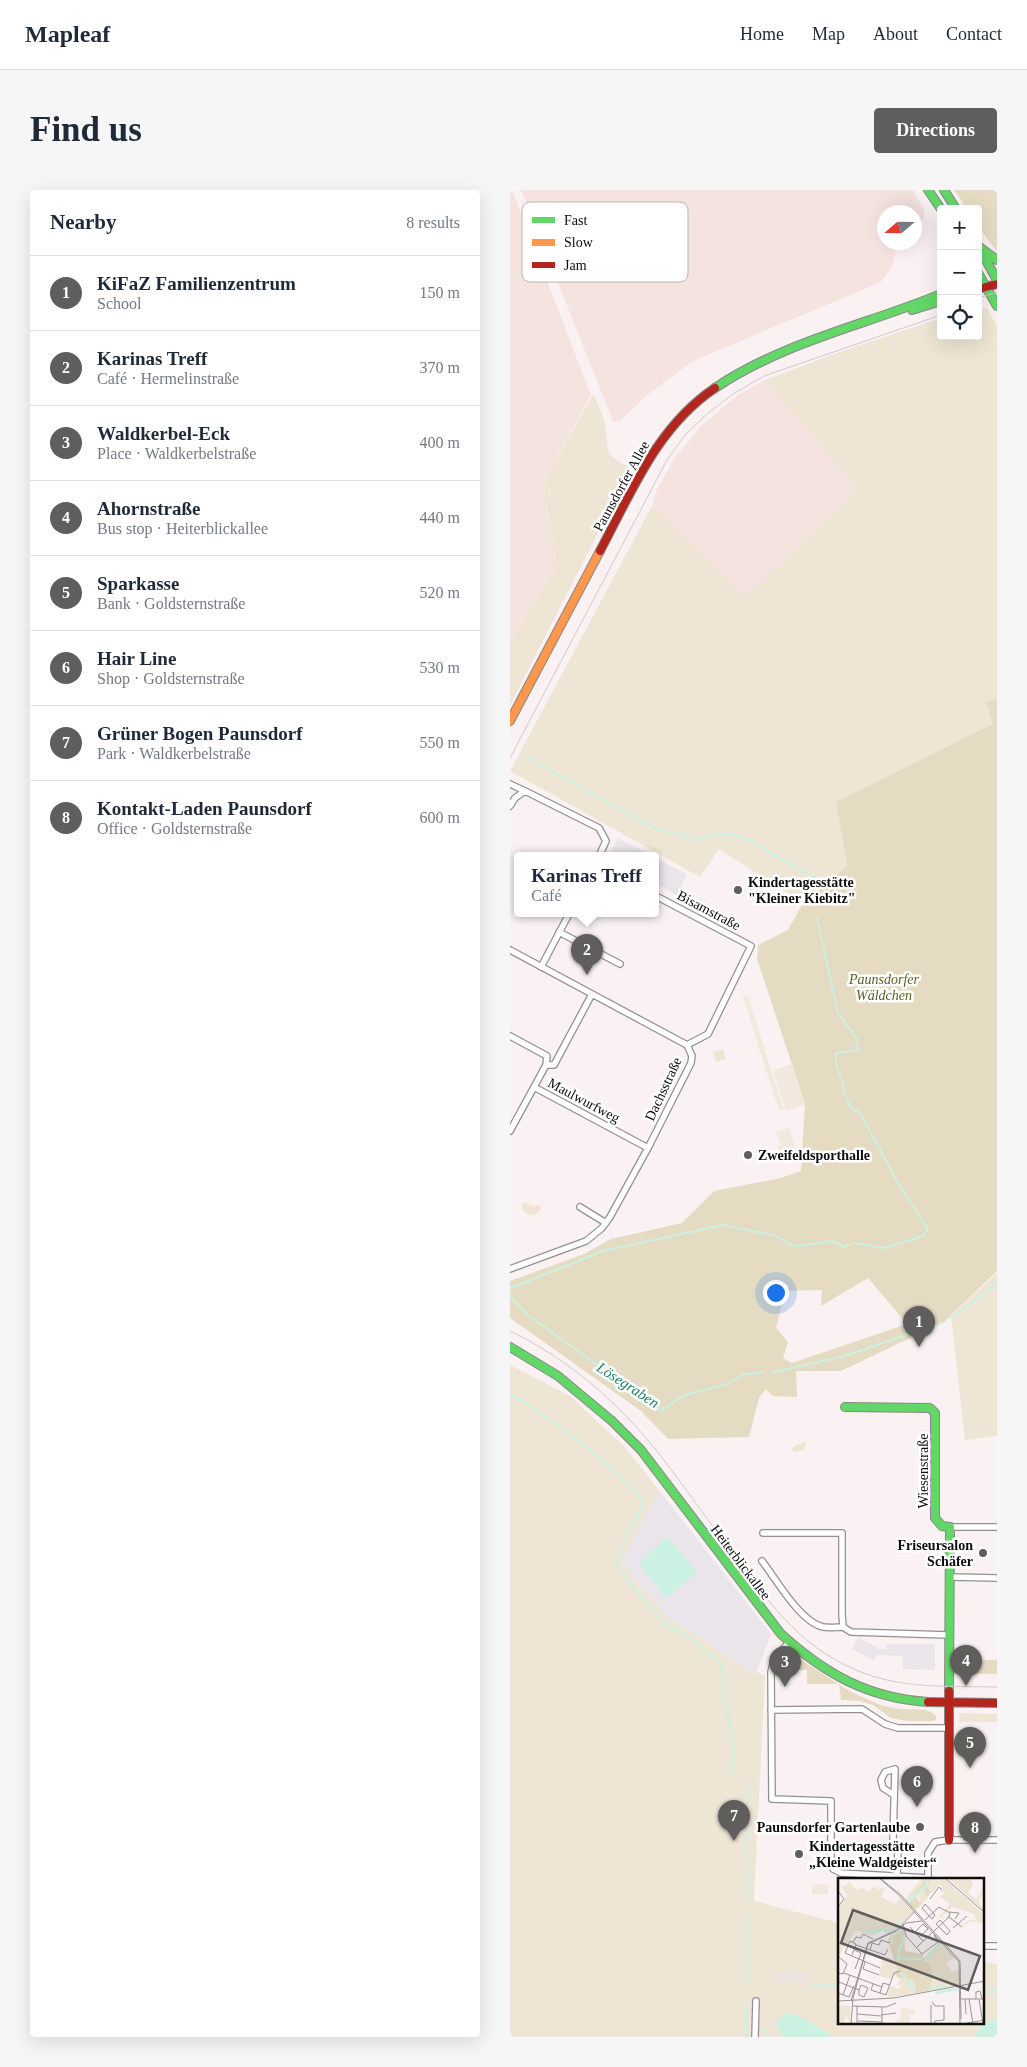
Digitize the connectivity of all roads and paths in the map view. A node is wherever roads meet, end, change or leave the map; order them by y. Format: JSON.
{"nodes":[{"id":1,"x":928,"y":190,"type":"edge"},
{"id":2,"x":944,"y":190,"type":"edge"},
{"id":3,"x":938,"y":205,"type":"edge"},
{"id":4,"x":953,"y":205,"type":"edge"},
{"id":5,"x":982,"y":249,"type":"edge"},
{"id":6,"x":980,"y":250,"type":"edge"},
{"id":7,"x":997,"y":260,"type":"edge"},
{"id":8,"x":996,"y":276,"type":"edge"},
{"id":9,"x":982,"y":277,"type":"edge"},
{"id":10,"x":997,"y":284,"type":"edge"},
{"id":11,"x":982,"y":288,"type":"edge"},
{"id":12,"x":938,"y":295,"type":"edge"},
{"id":13,"x":937,"y":302,"type":"edge"},
{"id":14,"x":997,"y":306,"type":"edge"},
{"id":15,"x":884,"y":316,"type":"junction"},
{"id":16,"x":510,"y":721,"type":"edge"},
{"id":17,"x":510,"y":784,"type":"edge"},
{"id":18,"x":525,"y":791,"type":"junction"},
{"id":19,"x":510,"y":806,"type":"edge"},
{"id":20,"x":601,"y":852,"type":"edge"},
{"id":21,"x":659,"y":898,"type":"edge"},
{"id":22,"x":567,"y":917,"type":"edge"},
{"id":23,"x":559,"y":932,"type":"junction"},
{"id":24,"x":751,"y":946,"type":"joint"},
{"id":25,"x":510,"y":950,"type":"edge"},
{"id":26,"x":620,"y":964,"type":"dead end"},
{"id":27,"x":541,"y":966,"type":"junction"},
{"id":28,"x":592,"y":994,"type":"junction"},
{"id":29,"x":510,"y":1036,"type":"edge"},
{"id":30,"x":687,"y":1045,"type":"junction"},
{"id":31,"x":546,"y":1065,"type":"junction"},
{"id":32,"x":534,"y":1088,"type":"junction"},
{"id":33,"x":510,"y":1131,"type":"edge"},
{"id":34,"x":648,"y":1148,"type":"junction"},
{"id":35,"x":580,"y":1207,"type":"dead end"},
{"id":36,"x":606,"y":1223,"type":"junction"},
{"id":37,"x":510,"y":1269,"type":"edge"},
{"id":38,"x":510,"y":1347,"type":"edge"},
{"id":39,"x":845,"y":1407,"type":"dead end"},
{"id":40,"x":950,"y":1527,"type":"junction"},
{"id":41,"x":997,"y":1527,"type":"edge"},
{"id":42,"x":763,"y":1533,"type":"dead end"},
{"id":43,"x":762,"y":1561,"type":"dead end"},
{"id":44,"x":950,"y":1577,"type":"junction"},
{"id":45,"x":997,"y":1578,"type":"edge"},
{"id":46,"x":843,"y":1627,"type":"junction"},
{"id":47,"x":949,"y":1634,"type":"junction"},
{"id":48,"x":789,"y":1642,"type":"junction"},
{"id":49,"x":948,"y":1703,"type":"junction"},
{"id":50,"x":997,"y":1704,"type":"edge"},
{"id":51,"x":772,"y":1710,"type":"junction"},
{"id":52,"x":948,"y":1728,"type":"junction"},
{"id":53,"x":894,"y":1795,"type":"dead end"},
{"id":54,"x":949,"y":1840,"type":"junction"},
{"id":55,"x":997,"y":1840,"type":"edge"},
{"id":56,"x":898,"y":1876,"type":"junction"},
{"id":57,"x":918,"y":1878,"type":"edge"},
{"id":58,"x":928,"y":1878,"type":"edge"},
{"id":59,"x":984,"y":1946,"type":"edge"},
{"id":60,"x":997,"y":1946,"type":"edge"},
{"id":61,"x":756,"y":2001,"type":"dead end"},
{"id":62,"x":755,"y":2037,"type":"edge"}],
"edges":[{"from":1,"to":3,"type":"main road"},
{"from":2,"to":4,"type":"main road"},
{"from":5,"to":7,"type":"main road"},
{"from":6,"to":8,"type":"main road"},
{"from":8,"to":9,"type":"main road"},
{"from":10,"to":11,"type":"main road"},
{"from":11,"to":14,"type":"main road"},
{"from":12,"to":15,"type":"main road","name":"Paunsdorfer Allee"},
{"from":13,"to":15,"type":"main road","name":"Paunsdorfer Allee"},
{"from":15,"to":16,"type":"main road","name":"Paunsdorfer Allee"},
{"from":17,"to":18,"type":"street"},
{"from":18,"to":19,"type":"street"},
{"from":18,"to":20,"type":"street"},
{"from":21,"to":24,"type":"street","name":"Bisamstraße"},
{"from":22,"to":23,"type":"street"},
{"from":23,"to":26,"type":"street"},
{"from":23,"to":27,"type":"street"},
{"from":24,"to":30,"type":"street","name":"Dachsstraße"},
{"from":25,"to":27,"type":"street"},
{"from":27,"to":28,"type":"street"},
{"from":28,"to":30,"type":"street"},
{"from":28,"to":31,"type":"street"},
{"from":29,"to":31,"type":"street"},
{"from":30,"to":34,"type":"street","name":"Dachsstraße"},
{"from":31,"to":32,"type":"street"},
{"from":32,"to":33,"type":"street"},
{"from":32,"to":34,"type":"street","name":"Maulwurfweg"},
{"from":34,"to":36,"type":"street","name":"Dachsstraße"},
{"from":35,"to":36,"type":"street"},
{"from":36,"to":37,"type":"street","name":"Dachsstraße"},
{"from":38,"to":48,"type":"main road","name":"Heiterblickallee"},
{"from":39,"to":40,"type":"main road","name":"Wiesenstraße"},
{"from":40,"to":41,"type":"street"},
{"from":40,"to":44,"type":"main road"},
{"from":42,"to":46,"type":"street"},
{"from":43,"to":46,"type":"street","name":"Heiterblickallee"},
{"from":44,"to":45,"type":"street"},
{"from":44,"to":47,"type":"main road"},
{"from":46,"to":47,"type":"street","name":"Heiterblickallee"},
{"from":47,"to":49,"type":"main road"},
{"from":48,"to":49,"type":"main road","name":"Heiterblickallee"},
{"from":48,"to":51,"type":"street"},
{"from":49,"to":50,"type":"main road","name":"Heiterblickallee"},
{"from":49,"to":52,"type":"main road"},
{"from":51,"to":52,"type":"street"},
{"from":51,"to":56,"type":"street"},
{"from":52,"to":54,"type":"main road"},
{"from":53,"to":56,"type":"street"},
{"from":54,"to":55,"type":"street"},
{"from":54,"to":58,"type":"street"},
{"from":56,"to":57,"type":"street"},
{"from":59,"to":60,"type":"street"},
{"from":61,"to":62,"type":"street"}]}
